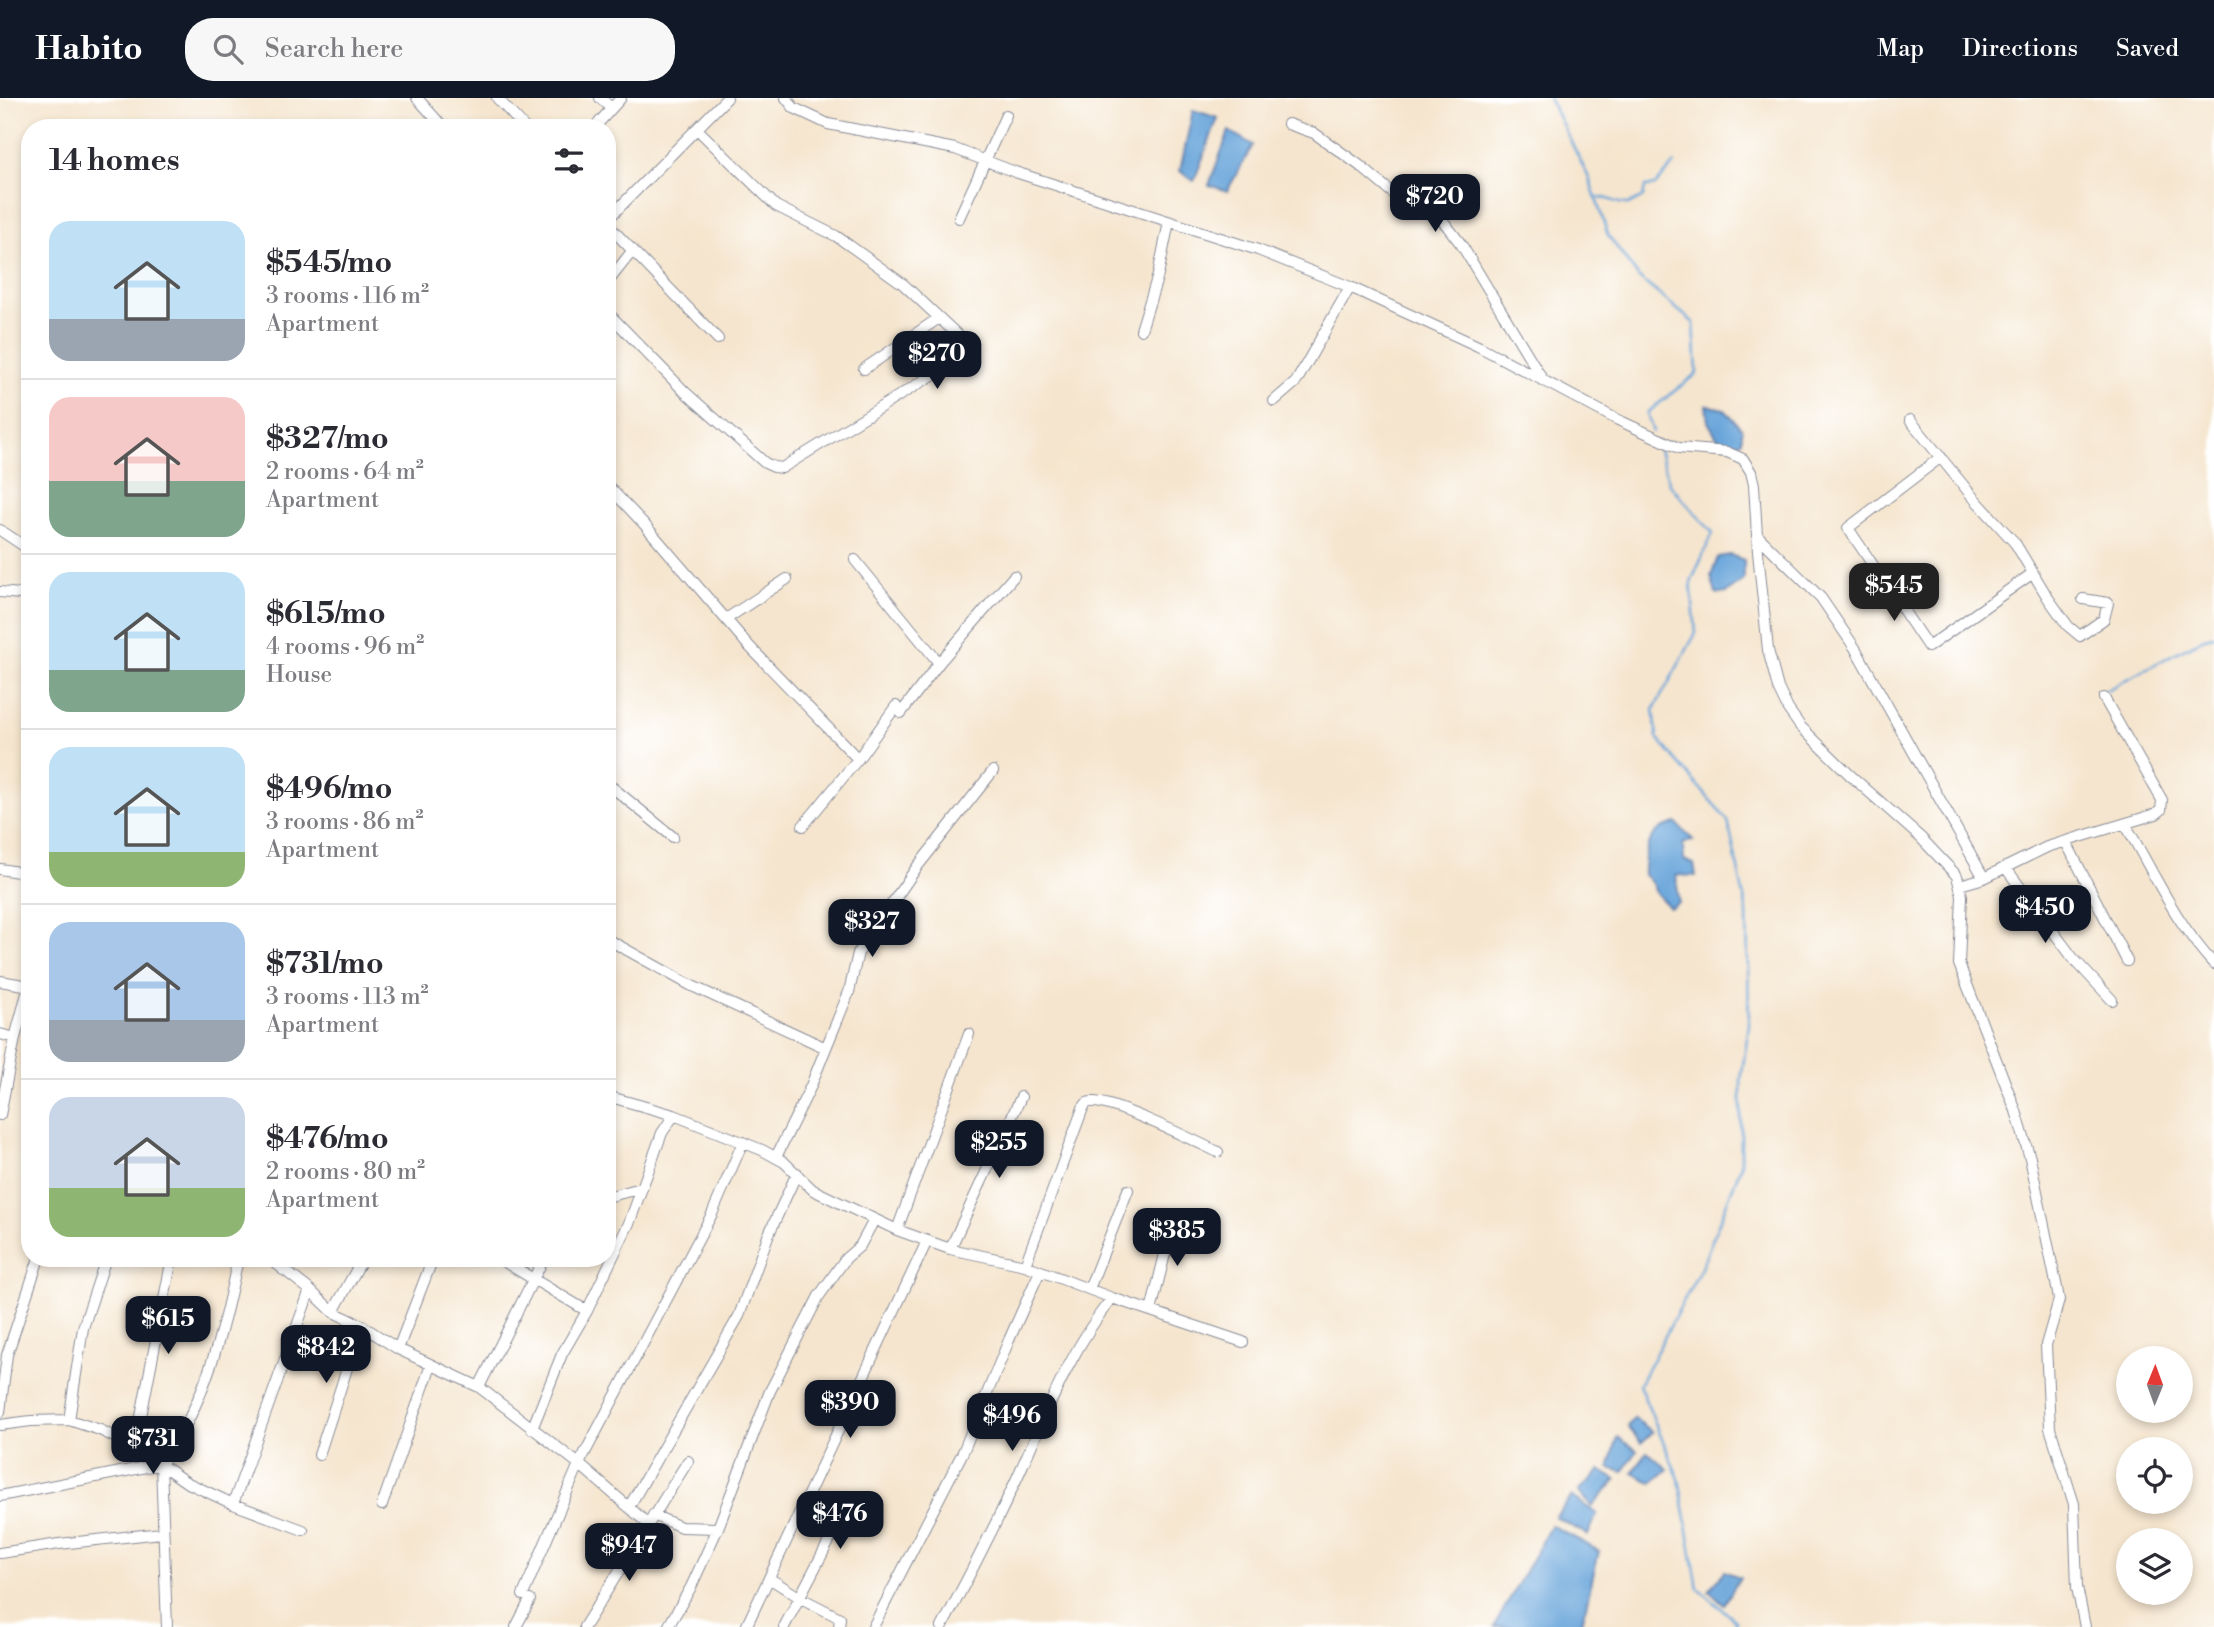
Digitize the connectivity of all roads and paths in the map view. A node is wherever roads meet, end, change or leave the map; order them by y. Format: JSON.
{"nodes":[{"id":1,"x":417,"y":98,"type":"edge"},
{"id":2,"x":497,"y":98,"type":"edge"},
{"id":3,"x":600,"y":98,"type":"edge"},
{"id":4,"x":621,"y":98,"type":"edge"},
{"id":5,"x":727,"y":98,"type":"edge"},
{"id":6,"x":786,"y":98,"type":"edge"},
{"id":7,"x":612,"y":108,"type":"junction"},
{"id":8,"x":1006,"y":115,"type":"dead end"},
{"id":9,"x":436,"y":119,"type":"edge"},
{"id":10,"x":517,"y":119,"type":"edge"},
{"id":11,"x":602,"y":119,"type":"edge"},
{"id":12,"x":1288,"y":124,"type":"dead end"},
{"id":13,"x":697,"y":129,"type":"junction"},
{"id":14,"x":985,"y":159,"type":"junction"},
{"id":15,"x":616,"y":213,"type":"edge"},
{"id":16,"x":959,"y":218,"type":"dead end"},
{"id":17,"x":1169,"y":222,"type":"junction"},
{"id":18,"x":616,"y":232,"type":"edge"},
{"id":19,"x":633,"y":250,"type":"junction"},
{"id":20,"x":616,"y":272,"type":"edge"},
{"id":21,"x":1350,"y":287,"type":"junction"},
{"id":22,"x":939,"y":318,"type":"junction"},
{"id":23,"x":616,"y":321,"type":"edge"},
{"id":24,"x":1142,"y":330,"type":"dead end"},
{"id":25,"x":718,"y":339,"type":"dead end"},
{"id":26,"x":864,"y":369,"type":"dead end"},
{"id":27,"x":1543,"y":380,"type":"junction"},
{"id":28,"x":1274,"y":401,"type":"dead end"},
{"id":29,"x":1910,"y":420,"type":"dead end"},
{"id":30,"x":1941,"y":457,"type":"junction"},
{"id":31,"x":616,"y":494,"type":"edge"},
{"id":32,"x":0,"y":530,"type":"edge"},
{"id":33,"x":1757,"y":535,"type":"junction"},
{"id":34,"x":21,"y":544,"type":"edge"},
{"id":35,"x":855,"y":560,"type":"dead end"},
{"id":36,"x":2033,"y":573,"type":"junction"},
{"id":37,"x":1014,"y":576,"type":"dead end"},
{"id":38,"x":787,"y":579,"type":"dead end"},
{"id":39,"x":0,"y":592,"type":"edge"},
{"id":40,"x":21,"y":594,"type":"edge"},
{"id":41,"x":2083,"y":599,"type":"dead end"},
{"id":42,"x":0,"y":600,"type":"edge"},
{"id":43,"x":726,"y":619,"type":"junction"},
{"id":44,"x":939,"y":663,"type":"junction"},
{"id":45,"x":2104,"y":698,"type":"dead end"},
{"id":46,"x":859,"y":758,"type":"junction"},
{"id":47,"x":993,"y":771,"type":"dead end"},
{"id":48,"x":616,"y":790,"type":"edge"},
{"id":49,"x":2125,"y":824,"type":"junction"},
{"id":50,"x":803,"y":826,"type":"dead end"},
{"id":51,"x":673,"y":837,"type":"dead end"},
{"id":52,"x":2066,"y":842,"type":"junction"},
{"id":53,"x":2005,"y":866,"type":"junction"},
{"id":54,"x":0,"y":869,"type":"edge"},
{"id":55,"x":21,"y":872,"type":"edge"},
{"id":56,"x":1983,"y":878,"type":"junction"},
{"id":57,"x":1960,"y":885,"type":"junction"},
{"id":58,"x":616,"y":944,"type":"edge"},
{"id":59,"x":2127,"y":961,"type":"dead end"},
{"id":60,"x":2214,"y":964,"type":"edge"},
{"id":61,"x":0,"y":981,"type":"edge"},
{"id":62,"x":21,"y":984,"type":"edge"},
{"id":63,"x":2112,"y":1000,"type":"dead end"},
{"id":64,"x":21,"y":1015,"type":"edge"},
{"id":65,"x":0,"y":1034,"type":"edge"},
{"id":66,"x":970,"y":1034,"type":"dead end"},
{"id":67,"x":15,"y":1038,"type":"junction"},
{"id":68,"x":826,"y":1048,"type":"junction"},
{"id":69,"x":1021,"y":1097,"type":"dead end"},
{"id":70,"x":616,"y":1099,"type":"edge"},
{"id":71,"x":0,"y":1115,"type":"edge"},
{"id":72,"x":674,"y":1115,"type":"junction"},
{"id":73,"x":743,"y":1142,"type":"junction"},
{"id":74,"x":1218,"y":1152,"type":"dead end"},
{"id":75,"x":776,"y":1157,"type":"junction"},
{"id":76,"x":797,"y":1173,"type":"junction"},
{"id":77,"x":641,"y":1188,"type":"junction"},
{"id":78,"x":1128,"y":1190,"type":"dead end"},
{"id":79,"x":616,"y":1195,"type":"edge"},
{"id":80,"x":1174,"y":1217,"type":"dead end"},
{"id":81,"x":874,"y":1220,"type":"junction"},
{"id":82,"x":897,"y":1230,"type":"junction"},
{"id":83,"x":927,"y":1241,"type":"junction"},
{"id":84,"x":950,"y":1249,"type":"junction"},
{"id":85,"x":616,"y":1250,"type":"edge"},
{"id":86,"x":1025,"y":1265,"type":"junction"},
{"id":87,"x":36,"y":1267,"type":"edge"},
{"id":88,"x":103,"y":1267,"type":"edge"},
{"id":89,"x":171,"y":1267,"type":"edge"},
{"id":90,"x":236,"y":1267,"type":"edge"},
{"id":91,"x":280,"y":1267,"type":"edge"},
{"id":92,"x":284,"y":1267,"type":"edge"},
{"id":93,"x":358,"y":1267,"type":"edge"},
{"id":94,"x":430,"y":1267,"type":"edge"},
{"id":95,"x":513,"y":1267,"type":"edge"},
{"id":96,"x":540,"y":1267,"type":"edge"},
{"id":97,"x":608,"y":1267,"type":"edge"},
{"id":98,"x":283,"y":1270,"type":"junction"},
{"id":99,"x":1040,"y":1271,"type":"junction"},
{"id":100,"x":535,"y":1280,"type":"junction"},
{"id":101,"x":1089,"y":1289,"type":"junction"},
{"id":102,"x":310,"y":1290,"type":"junction"},
{"id":103,"x":1112,"y":1298,"type":"junction"},
{"id":104,"x":587,"y":1311,"type":"junction"},
{"id":105,"x":1151,"y":1311,"type":"junction"},
{"id":106,"x":333,"y":1312,"type":"junction"},
{"id":107,"x":361,"y":1325,"type":"junction"},
{"id":108,"x":1243,"y":1342,"type":"dead end"},
{"id":109,"x":398,"y":1349,"type":"junction"},
{"id":110,"x":431,"y":1365,"type":"junction"},
{"id":111,"x":479,"y":1387,"type":"junction"},
{"id":112,"x":0,"y":1412,"type":"edge"},
{"id":113,"x":69,"y":1420,"type":"junction"},
{"id":114,"x":0,"y":1425,"type":"edge"},
{"id":115,"x":532,"y":1429,"type":"junction"},
{"id":116,"x":135,"y":1447,"type":"junction"},
{"id":117,"x":320,"y":1455,"type":"dead end"},
{"id":118,"x":688,"y":1461,"type":"dead end"},
{"id":119,"x":161,"y":1464,"type":"junction"},
{"id":120,"x":579,"y":1464,"type":"junction"},
{"id":121,"x":0,"y":1496,"type":"edge"},
{"id":122,"x":807,"y":1497,"type":"junction"},
{"id":123,"x":233,"y":1504,"type":"junction"},
{"id":124,"x":382,"y":1505,"type":"dead end"},
{"id":125,"x":629,"y":1507,"type":"junction"},
{"id":126,"x":650,"y":1519,"type":"junction"},
{"id":127,"x":718,"y":1528,"type":"junction"},
{"id":128,"x":303,"y":1530,"type":"dead end"},
{"id":129,"x":162,"y":1533,"type":"junction"},
{"id":130,"x":0,"y":1553,"type":"edge"},
{"id":131,"x":769,"y":1578,"type":"junction"},
{"id":132,"x":799,"y":1597,"type":"junction"},
{"id":133,"x":167,"y":1627,"type":"edge"},
{"id":134,"x":516,"y":1627,"type":"edge"},
{"id":135,"x":584,"y":1627,"type":"edge"},
{"id":136,"x":668,"y":1627,"type":"edge"},
{"id":137,"x":746,"y":1627,"type":"edge"},
{"id":138,"x":784,"y":1627,"type":"edge"},
{"id":139,"x":839,"y":1627,"type":"edge"},
{"id":140,"x":873,"y":1627,"type":"edge"},
{"id":141,"x":942,"y":1627,"type":"edge"},
{"id":142,"x":2085,"y":1627,"type":"edge"}],
"edges":[{"from":1,"to":9,"type":"street"},
{"from":2,"to":10,"type":"street"},
{"from":3,"to":7,"type":"street"},
{"from":4,"to":7,"type":"street"},
{"from":5,"to":13,"type":"street"},
{"from":6,"to":14,"type":"street"},
{"from":7,"to":11,"type":"street"},
{"from":8,"to":14,"type":"street"},
{"from":12,"to":27,"type":"street"},
{"from":13,"to":15,"type":"street"},
{"from":13,"to":22,"type":"street"},
{"from":14,"to":16,"type":"street"},
{"from":14,"to":17,"type":"street"},
{"from":17,"to":21,"type":"street"},
{"from":17,"to":24,"type":"street"},
{"from":18,"to":19,"type":"street"},
{"from":19,"to":20,"type":"street"},
{"from":19,"to":25,"type":"street"},
{"from":21,"to":27,"type":"street"},
{"from":21,"to":28,"type":"street"},
{"from":22,"to":23,"type":"street"},
{"from":22,"to":26,"type":"street"},
{"from":27,"to":33,"type":"street"},
{"from":29,"to":30,"type":"street"},
{"from":30,"to":36,"type":"street"},
{"from":30,"to":36,"type":"street"},
{"from":31,"to":43,"type":"street"},
{"from":32,"to":34,"type":"street"},
{"from":33,"to":56,"type":"street"},
{"from":33,"to":57,"type":"street"},
{"from":35,"to":44,"type":"street"},
{"from":36,"to":41,"type":"street"},
{"from":37,"to":44,"type":"street"},
{"from":38,"to":43,"type":"street"},
{"from":39,"to":40,"type":"street"},
{"from":39,"to":42,"type":"street"},
{"from":43,"to":46,"type":"street"},
{"from":44,"to":46,"type":"street"},
{"from":45,"to":49,"type":"street"},
{"from":46,"to":50,"type":"street"},
{"from":47,"to":68,"type":"street"},
{"from":48,"to":51,"type":"street"},
{"from":49,"to":52,"type":"street"},
{"from":49,"to":60,"type":"street"},
{"from":52,"to":53,"type":"street"},
{"from":52,"to":59,"type":"street"},
{"from":53,"to":56,"type":"street"},
{"from":53,"to":63,"type":"street"},
{"from":54,"to":55,"type":"street"},
{"from":56,"to":57,"type":"street"},
{"from":57,"to":142,"type":"street"},
{"from":58,"to":68,"type":"street"},
{"from":61,"to":62,"type":"street"},
{"from":64,"to":67,"type":"street"},
{"from":65,"to":67,"type":"street"},
{"from":66,"to":82,"type":"street"},
{"from":67,"to":71,"type":"street"},
{"from":68,"to":75,"type":"street"},
{"from":69,"to":84,"type":"street"},
{"from":70,"to":72,"type":"street"},
{"from":72,"to":73,"type":"street"},
{"from":72,"to":77,"type":"street"},
{"from":73,"to":75,"type":"street"},
{"from":73,"to":120,"type":"street"},
{"from":74,"to":86,"type":"street"},
{"from":75,"to":76,"type":"street"},
{"from":76,"to":81,"type":"street"},
{"from":76,"to":125,"type":"street"},
{"from":77,"to":79,"type":"street"},
{"from":77,"to":85,"type":"street"},
{"from":78,"to":101,"type":"street"},
{"from":80,"to":105,"type":"street"},
{"from":81,"to":82,"type":"street"},
{"from":81,"to":127,"type":"street"},
{"from":82,"to":83,"type":"street"},
{"from":83,"to":84,"type":"street"},
{"from":83,"to":122,"type":"street"},
{"from":84,"to":86,"type":"street"},
{"from":86,"to":99,"type":"street"},
{"from":87,"to":112,"type":"street"},
{"from":88,"to":113,"type":"street"},
{"from":89,"to":116,"type":"street"},
{"from":90,"to":119,"type":"street"},
{"from":91,"to":98,"type":"street"},
{"from":92,"to":98,"type":"street"},
{"from":93,"to":106,"type":"street"},
{"from":94,"to":109,"type":"street"},
{"from":95,"to":100,"type":"street"},
{"from":96,"to":100,"type":"street"},
{"from":97,"to":104,"type":"street"},
{"from":98,"to":102,"type":"street"},
{"from":99,"to":101,"type":"street"},
{"from":99,"to":140,"type":"street"},
{"from":100,"to":104,"type":"street"},
{"from":100,"to":111,"type":"street"},
{"from":101,"to":103,"type":"street"},
{"from":102,"to":106,"type":"street"},
{"from":102,"to":123,"type":"street"},
{"from":103,"to":105,"type":"street"},
{"from":103,"to":141,"type":"street"},
{"from":104,"to":115,"type":"street"},
{"from":105,"to":108,"type":"street"},
{"from":106,"to":107,"type":"street"},
{"from":107,"to":109,"type":"street"},
{"from":107,"to":117,"type":"street"},
{"from":109,"to":110,"type":"street"},
{"from":110,"to":111,"type":"street"},
{"from":110,"to":124,"type":"street"},
{"from":111,"to":115,"type":"street"},
{"from":113,"to":114,"type":"street"},
{"from":113,"to":116,"type":"street"},
{"from":115,"to":120,"type":"street"},
{"from":116,"to":119,"type":"street"},
{"from":118,"to":126,"type":"street"},
{"from":119,"to":121,"type":"street"},
{"from":119,"to":123,"type":"street"},
{"from":119,"to":129,"type":"street"},
{"from":120,"to":125,"type":"street"},
{"from":120,"to":134,"type":"street"},
{"from":122,"to":131,"type":"street"},
{"from":122,"to":132,"type":"street"},
{"from":123,"to":128,"type":"street"},
{"from":125,"to":126,"type":"street"},
{"from":126,"to":127,"type":"street"},
{"from":126,"to":135,"type":"street"},
{"from":127,"to":136,"type":"street"},
{"from":129,"to":130,"type":"street"},
{"from":129,"to":133,"type":"street"},
{"from":131,"to":132,"type":"street"},
{"from":131,"to":137,"type":"street"},
{"from":132,"to":138,"type":"street"},
{"from":132,"to":139,"type":"street"}]}
